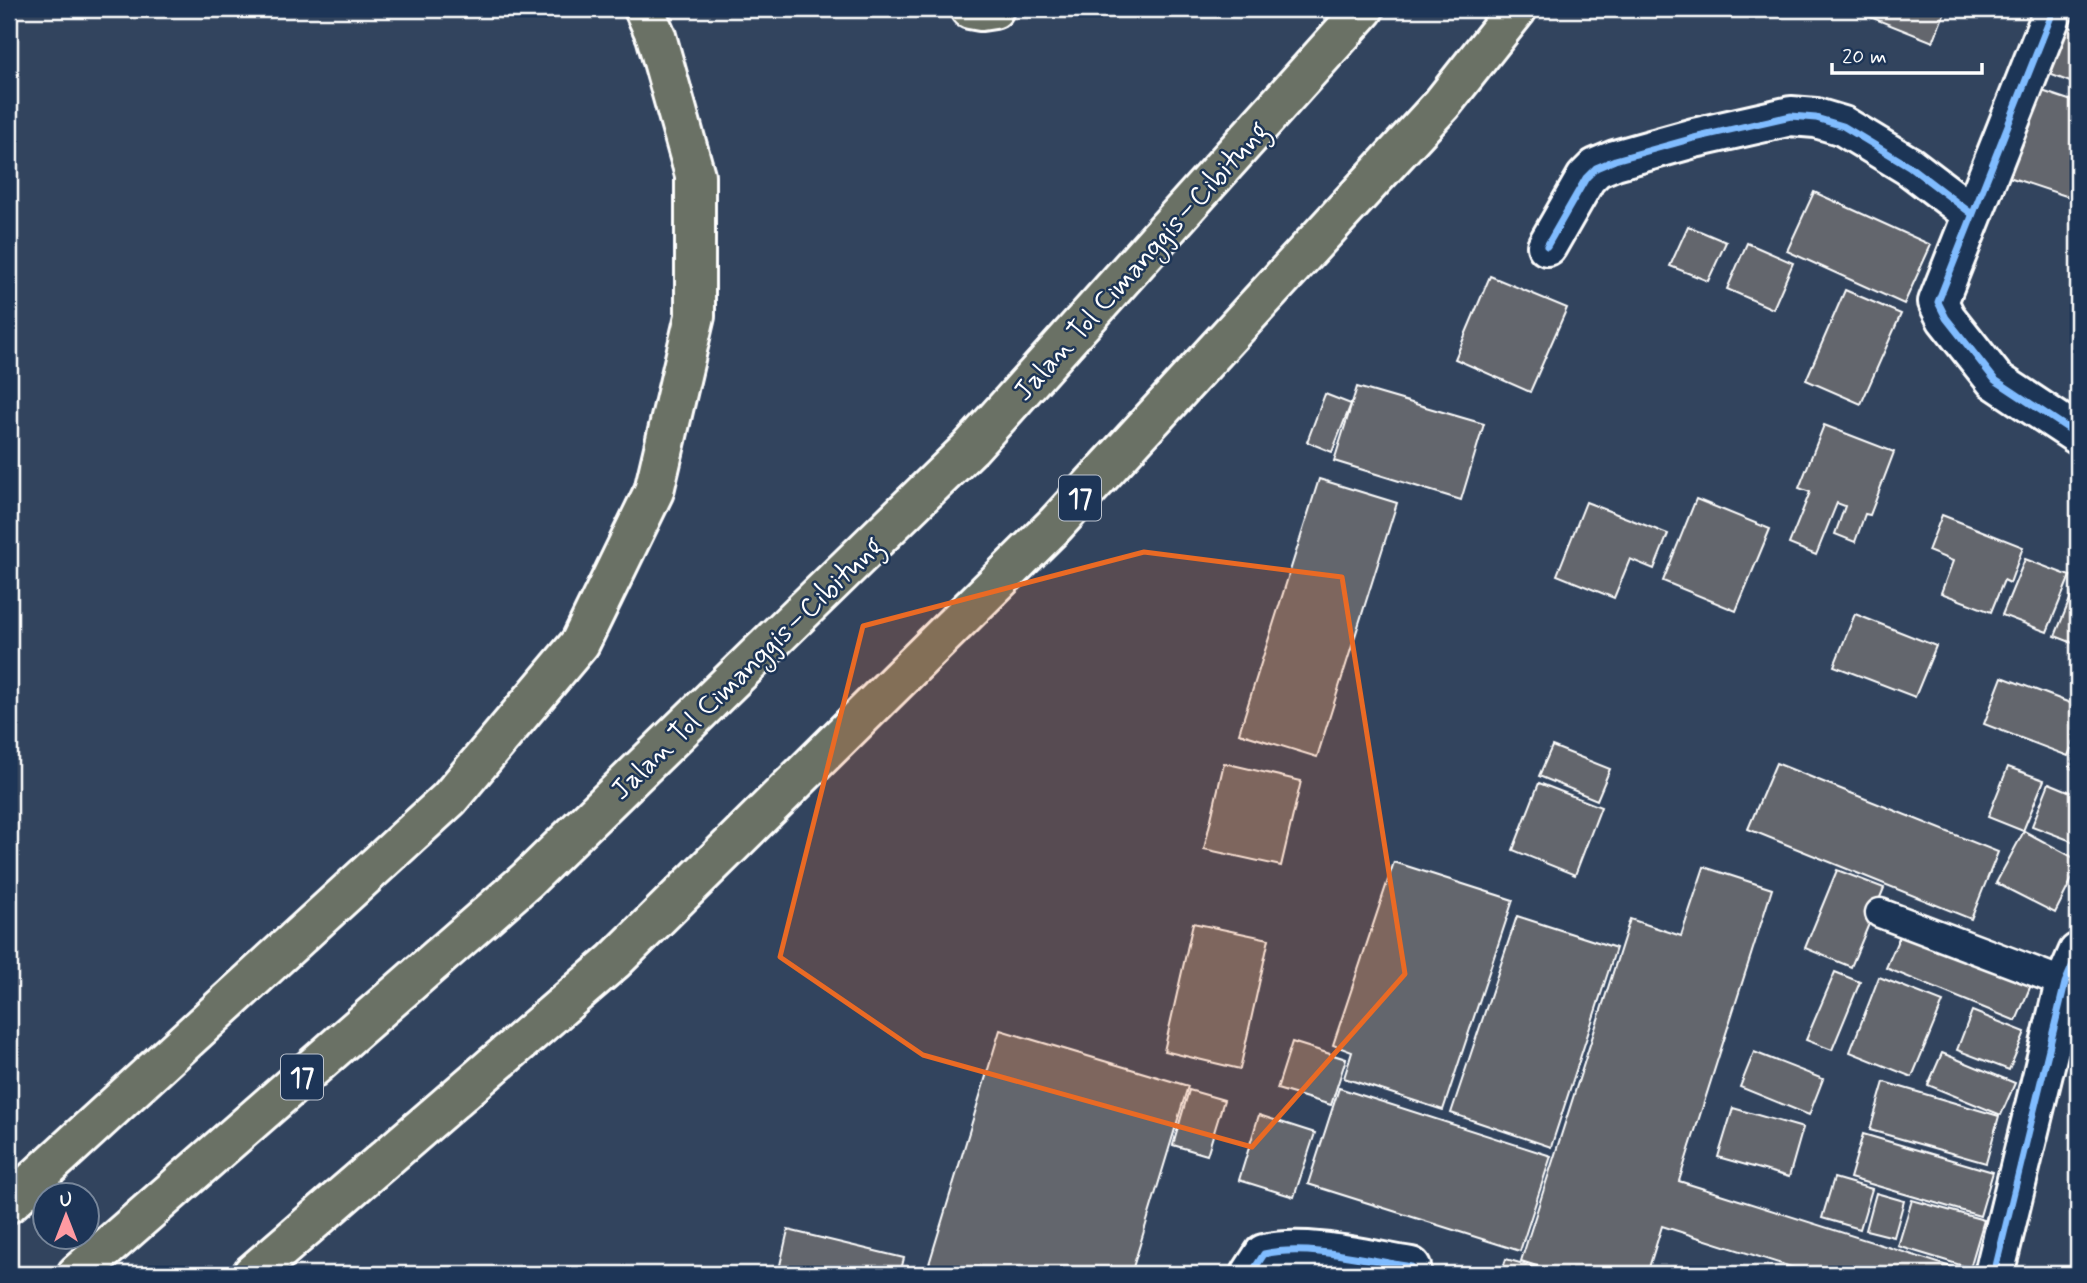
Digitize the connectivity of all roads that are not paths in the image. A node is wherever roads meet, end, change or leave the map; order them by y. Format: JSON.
{"nodes":[{"id":1,"x":644,"y":9,"type":"edge"},
{"id":2,"x":970,"y":9,"type":"edge"},
{"id":3,"x":994,"y":9,"type":"edge"},
{"id":4,"x":1364,"y":9,"type":"edge"},
{"id":5,"x":1517,"y":9,"type":"edge"},
{"id":6,"x":2054,"y":9,"type":"edge"},
{"id":7,"x":1972,"y":214,"type":"junction"},
{"id":8,"x":1547,"y":246,"type":"dead end"},
{"id":9,"x":2078,"y":435,"type":"edge"},
{"id":10,"x":1880,"y":913,"type":"dead end"},
{"id":11,"x":2072,"y":968,"type":"edge"},
{"id":12,"x":9,"y":1203,"type":"edge"},
{"id":13,"x":1411,"y":1267,"type":"dead end"},
{"id":14,"x":77,"y":1274,"type":"edge"},
{"id":15,"x":252,"y":1274,"type":"edge"},
{"id":16,"x":1251,"y":1274,"type":"edge"},
{"id":17,"x":1994,"y":1274,"type":"edge"}],
"edges":[{"from":1,"to":12,"type":"highway"},
{"from":2,"to":3,"type":"highway"},
{"from":4,"to":14,"type":"highway","name":"Jalan Tol Cimanggis–Cibitung","number":"17"},
{"from":5,"to":15,"type":"highway","number":"17"},
{"from":6,"to":7,"type":"street"},
{"from":7,"to":8,"type":"street"},
{"from":7,"to":9,"type":"street"},
{"from":10,"to":11,"type":"lane"},
{"from":11,"to":17,"type":"street"},
{"from":13,"to":16,"type":"street"}]}
